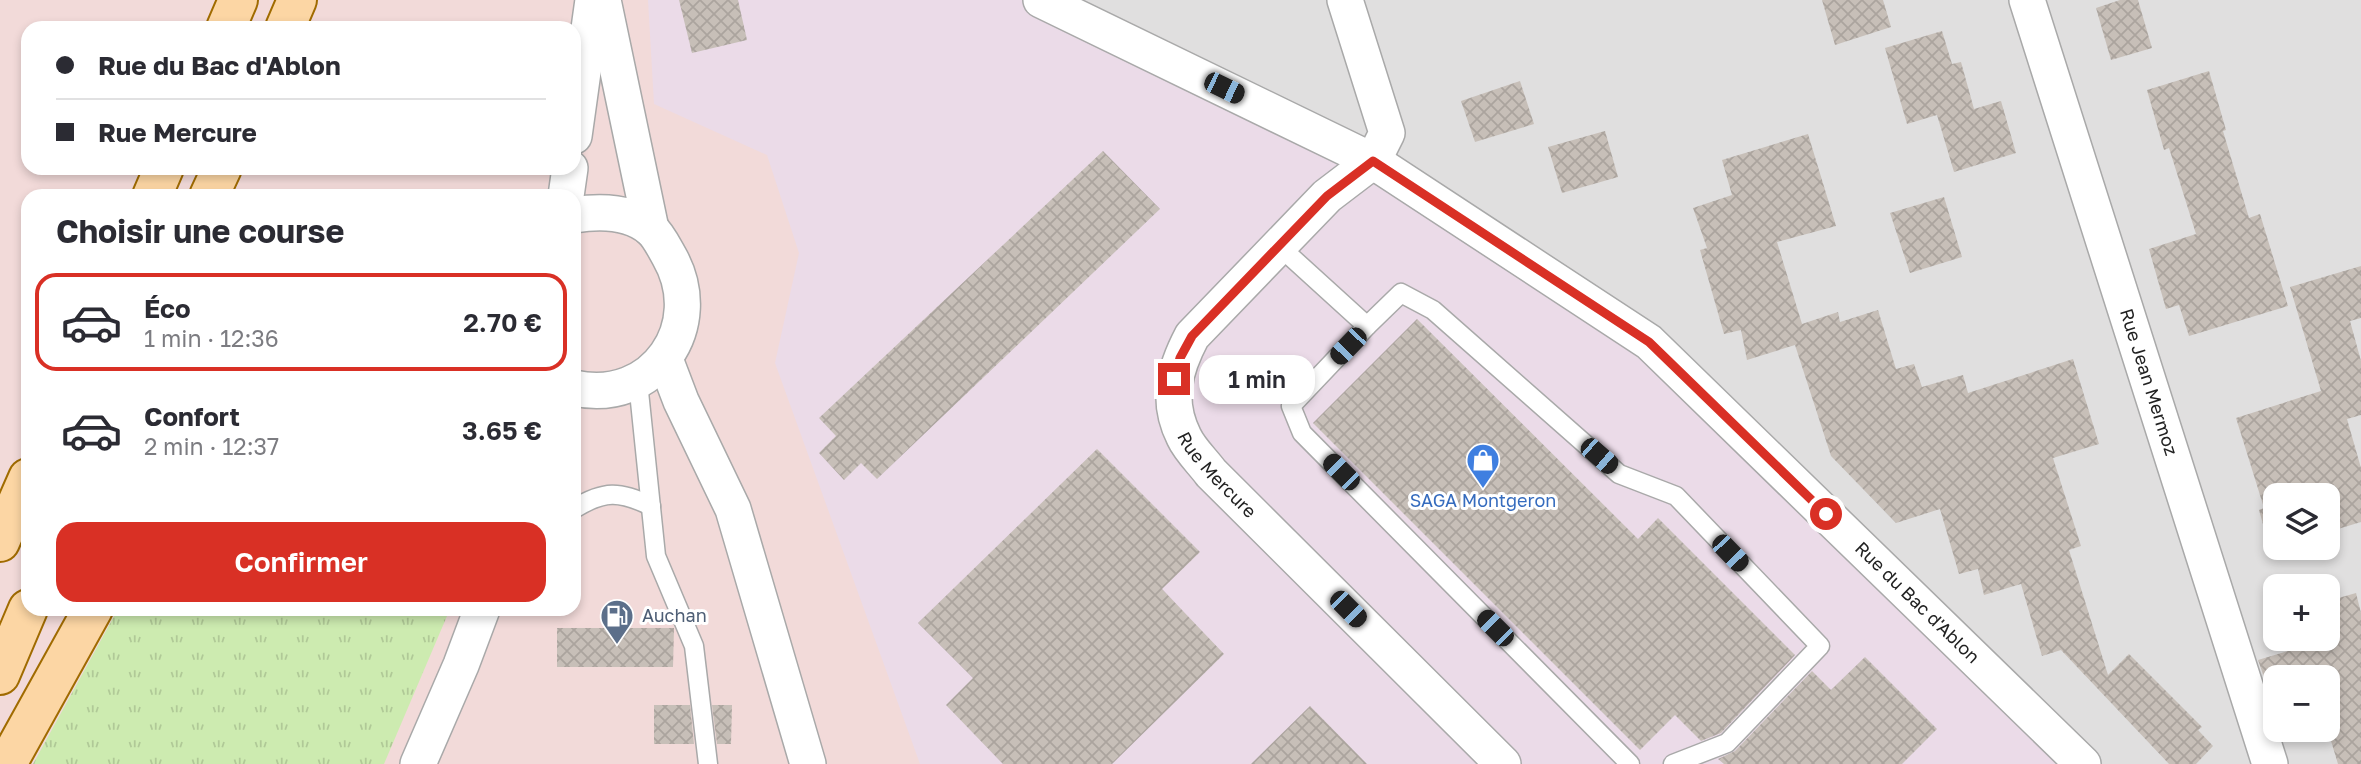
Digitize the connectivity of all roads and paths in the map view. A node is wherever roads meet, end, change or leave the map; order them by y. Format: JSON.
{"nodes":[{"id":1,"x":238,"y":0,"type":"edge"},
{"id":2,"x":297,"y":0,"type":"edge"},
{"id":3,"x":593,"y":0,"type":"edge"},
{"id":4,"x":603,"y":0,"type":"edge"},
{"id":5,"x":1041,"y":0,"type":"edge"},
{"id":6,"x":1345,"y":0,"type":"edge"},
{"id":7,"x":2027,"y":0,"type":"edge"},
{"id":8,"x":229,"y":21,"type":"edge"},
{"id":9,"x":288,"y":21,"type":"edge"},
{"id":10,"x":581,"y":86,"type":"edge"},
{"id":11,"x":1373,"y":161,"type":"junction"},
{"id":12,"x":581,"y":214,"type":"edge"},
{"id":13,"x":651,"y":229,"type":"junction"},
{"id":14,"x":1279,"y":246,"type":"junction"},
{"id":15,"x":1367,"y":326,"type":"junction"},
{"id":16,"x":665,"y":359,"type":"junction"},
{"id":17,"x":638,"y":382,"type":"junction"},
{"id":18,"x":581,"y":389,"type":"edge"},
{"id":19,"x":21,"y":494,"type":"edge"},
{"id":20,"x":581,"y":505,"type":"edge"},
{"id":21,"x":651,"y":506,"type":"junction"},
{"id":22,"x":0,"y":542,"type":"edge"},
{"id":23,"x":25,"y":616,"type":"edge"},
{"id":24,"x":89,"y":616,"type":"edge"},
{"id":25,"x":479,"y":616,"type":"edge"},
{"id":26,"x":0,"y":675,"type":"edge"},
{"id":27,"x":7,"y":764,"type":"edge"},
{"id":28,"x":418,"y":764,"type":"edge"},
{"id":29,"x":708,"y":764,"type":"edge"},
{"id":30,"x":808,"y":764,"type":"edge"},
{"id":31,"x":1503,"y":764,"type":"edge"},
{"id":32,"x":1630,"y":764,"type":"edge"},
{"id":33,"x":1673,"y":764,"type":"edge"},
{"id":34,"x":2083,"y":764,"type":"edge"},
{"id":35,"x":2270,"y":764,"type":"edge"}],
"edges":[{"from":1,"to":8,"type":"main road"},
{"from":2,"to":9,"type":"main road"},
{"from":3,"to":10,"type":"street"},
{"from":4,"to":13,"type":"street"},
{"from":5,"to":11,"type":"street","name":"Rue du Bac d'Ablon"},
{"from":6,"to":11,"type":"street"},
{"from":7,"to":35,"type":"street","name":"Rue Jean Mermoz"},
{"from":11,"to":14,"type":"street","name":"Rue Mercure"},
{"from":11,"to":34,"type":"street","name":"Rue du Bac d'Ablon"},
{"from":12,"to":13,"type":"street"},
{"from":13,"to":16,"type":"street"},
{"from":14,"to":15,"type":"lane"},
{"from":14,"to":31,"type":"street","name":"Rue Mercure"},
{"from":15,"to":32,"type":"lane"},
{"from":15,"to":33,"type":"lane"},
{"from":16,"to":17,"type":"street"},
{"from":16,"to":30,"type":"street"},
{"from":17,"to":18,"type":"street"},
{"from":17,"to":21,"type":"lane"},
{"from":19,"to":22,"type":"main road"},
{"from":20,"to":21,"type":"lane"},
{"from":21,"to":29,"type":"lane"},
{"from":23,"to":26,"type":"main road"},
{"from":24,"to":27,"type":"main road"},
{"from":25,"to":28,"type":"street"}]}
